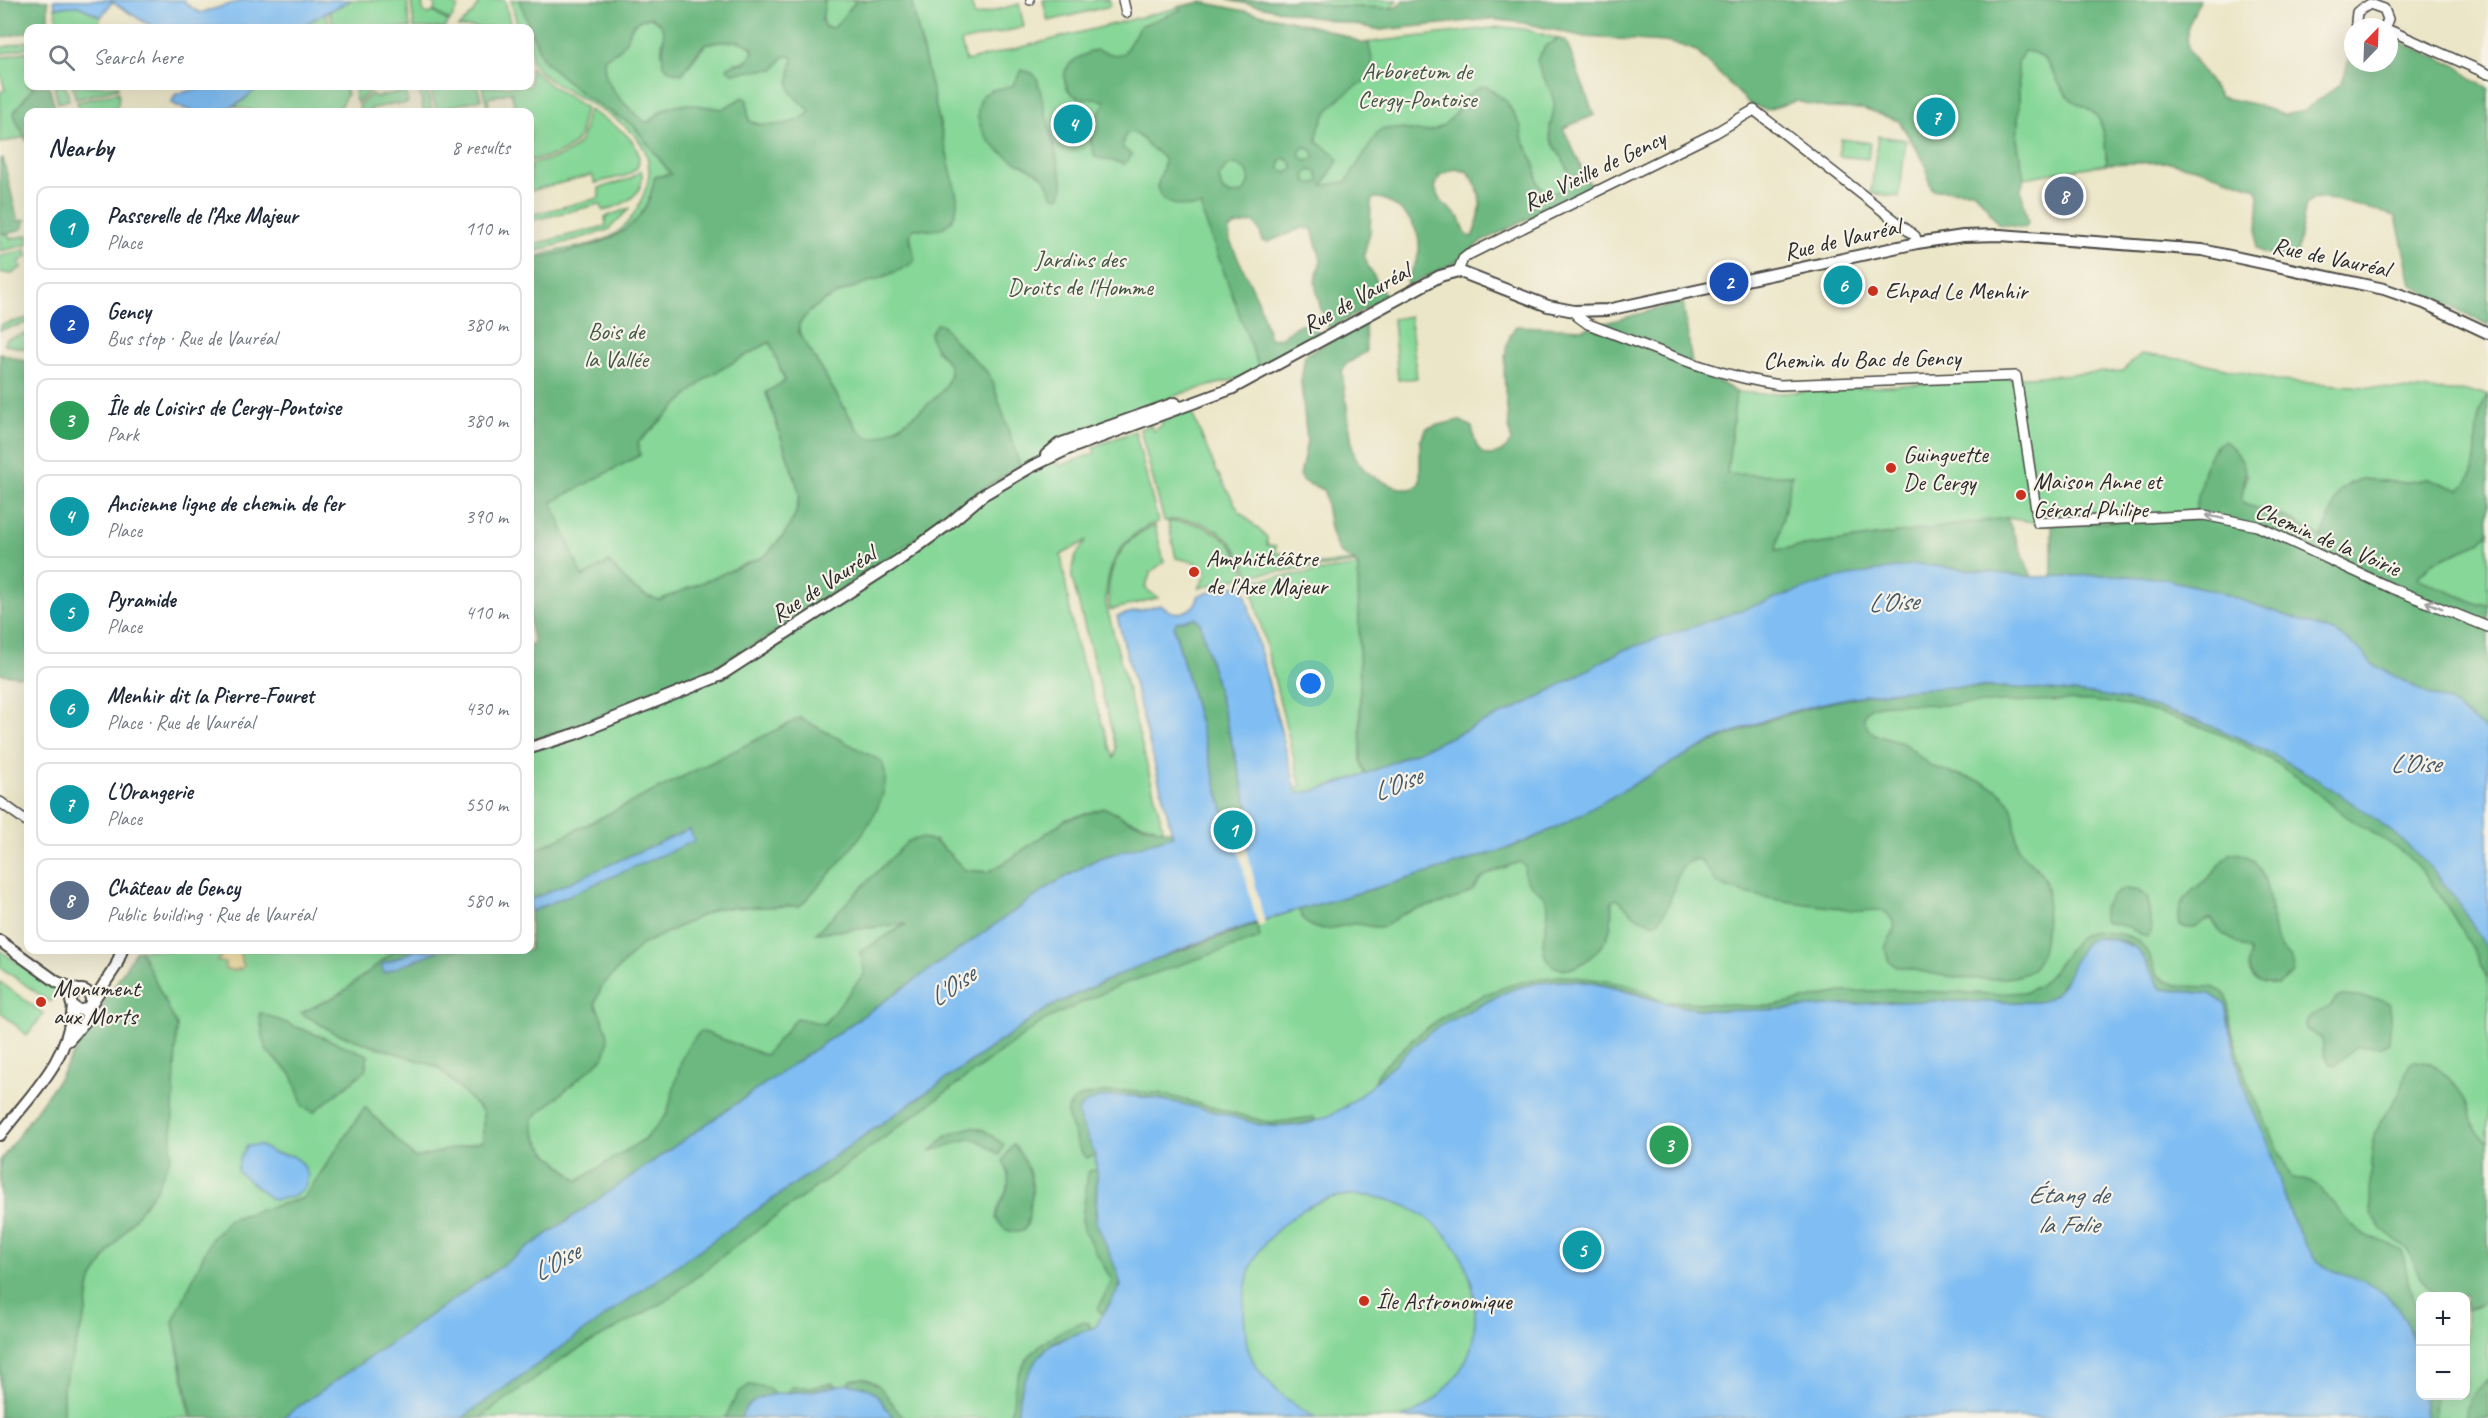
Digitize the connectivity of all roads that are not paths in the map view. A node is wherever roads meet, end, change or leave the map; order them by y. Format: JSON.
{"nodes":[{"id":1,"x":1123,"y":0,"type":"edge"},
{"id":2,"x":1126,"y":13,"type":"dead end"},
{"id":3,"x":2356,"y":18,"type":"edge"},
{"id":4,"x":2388,"y":18,"type":"edge"},
{"id":5,"x":2398,"y":34,"type":"edge"},
{"id":6,"x":2488,"y":74,"type":"edge"},
{"id":7,"x":1917,"y":243,"type":"junction"},
{"id":8,"x":1458,"y":271,"type":"junction"},
{"id":9,"x":1574,"y":311,"type":"junction"},
{"id":10,"x":2488,"y":333,"type":"edge"},
{"id":11,"x":2038,"y":523,"type":"joint"},
{"id":12,"x":2488,"y":627,"type":"edge"},
{"id":13,"x":534,"y":747,"type":"edge"},
{"id":14,"x":0,"y":802,"type":"edge"},
{"id":15,"x":24,"y":819,"type":"edge"},
{"id":16,"x":0,"y":941,"type":"edge"},
{"id":17,"x":120,"y":954,"type":"edge"},
{"id":18,"x":106,"y":979,"type":"junction"},
{"id":19,"x":57,"y":982,"type":"junction"},
{"id":20,"x":82,"y":991,"type":"junction"},
{"id":21,"x":73,"y":1005,"type":"junction"},
{"id":22,"x":89,"y":1006,"type":"junction"},
{"id":23,"x":67,"y":1043,"type":"junction"},
{"id":24,"x":2,"y":1131,"type":"edge"}],
"edges":[{"from":1,"to":2,"type":"street"},
{"from":3,"to":4,"type":"street"},
{"from":5,"to":6,"type":"street"},
{"from":7,"to":8,"type":"street","name":"Rue Vieille de Gency"},
{"from":7,"to":9,"type":"street","name":"Rue de Vauréal"},
{"from":7,"to":10,"type":"street","name":"Rue de Vauréal"},
{"from":8,"to":9,"type":"street","name":"Rue de Vauréal"},
{"from":8,"to":13,"type":"street","name":"Rue de Vauréal"},
{"from":9,"to":11,"type":"street","name":"Chemin du Bac de Gency"},
{"from":12,"to":11,"type":"street","name":"Chemin de la Voirie","one_way":true},
{"from":14,"to":15,"type":"street"},
{"from":16,"to":19,"type":"street"},
{"from":17,"to":18,"type":"street"},
{"from":18,"to":20,"type":"street"},
{"from":18,"to":22,"type":"street"},
{"from":19,"to":20,"type":"street"},
{"from":19,"to":21,"type":"street"},
{"from":20,"to":21,"type":"street"},
{"from":20,"to":22,"type":"street"},
{"from":21,"to":22,"type":"street"},
{"from":21,"to":23,"type":"street"},
{"from":22,"to":23,"type":"street"},
{"from":23,"to":24,"type":"street"}]}
